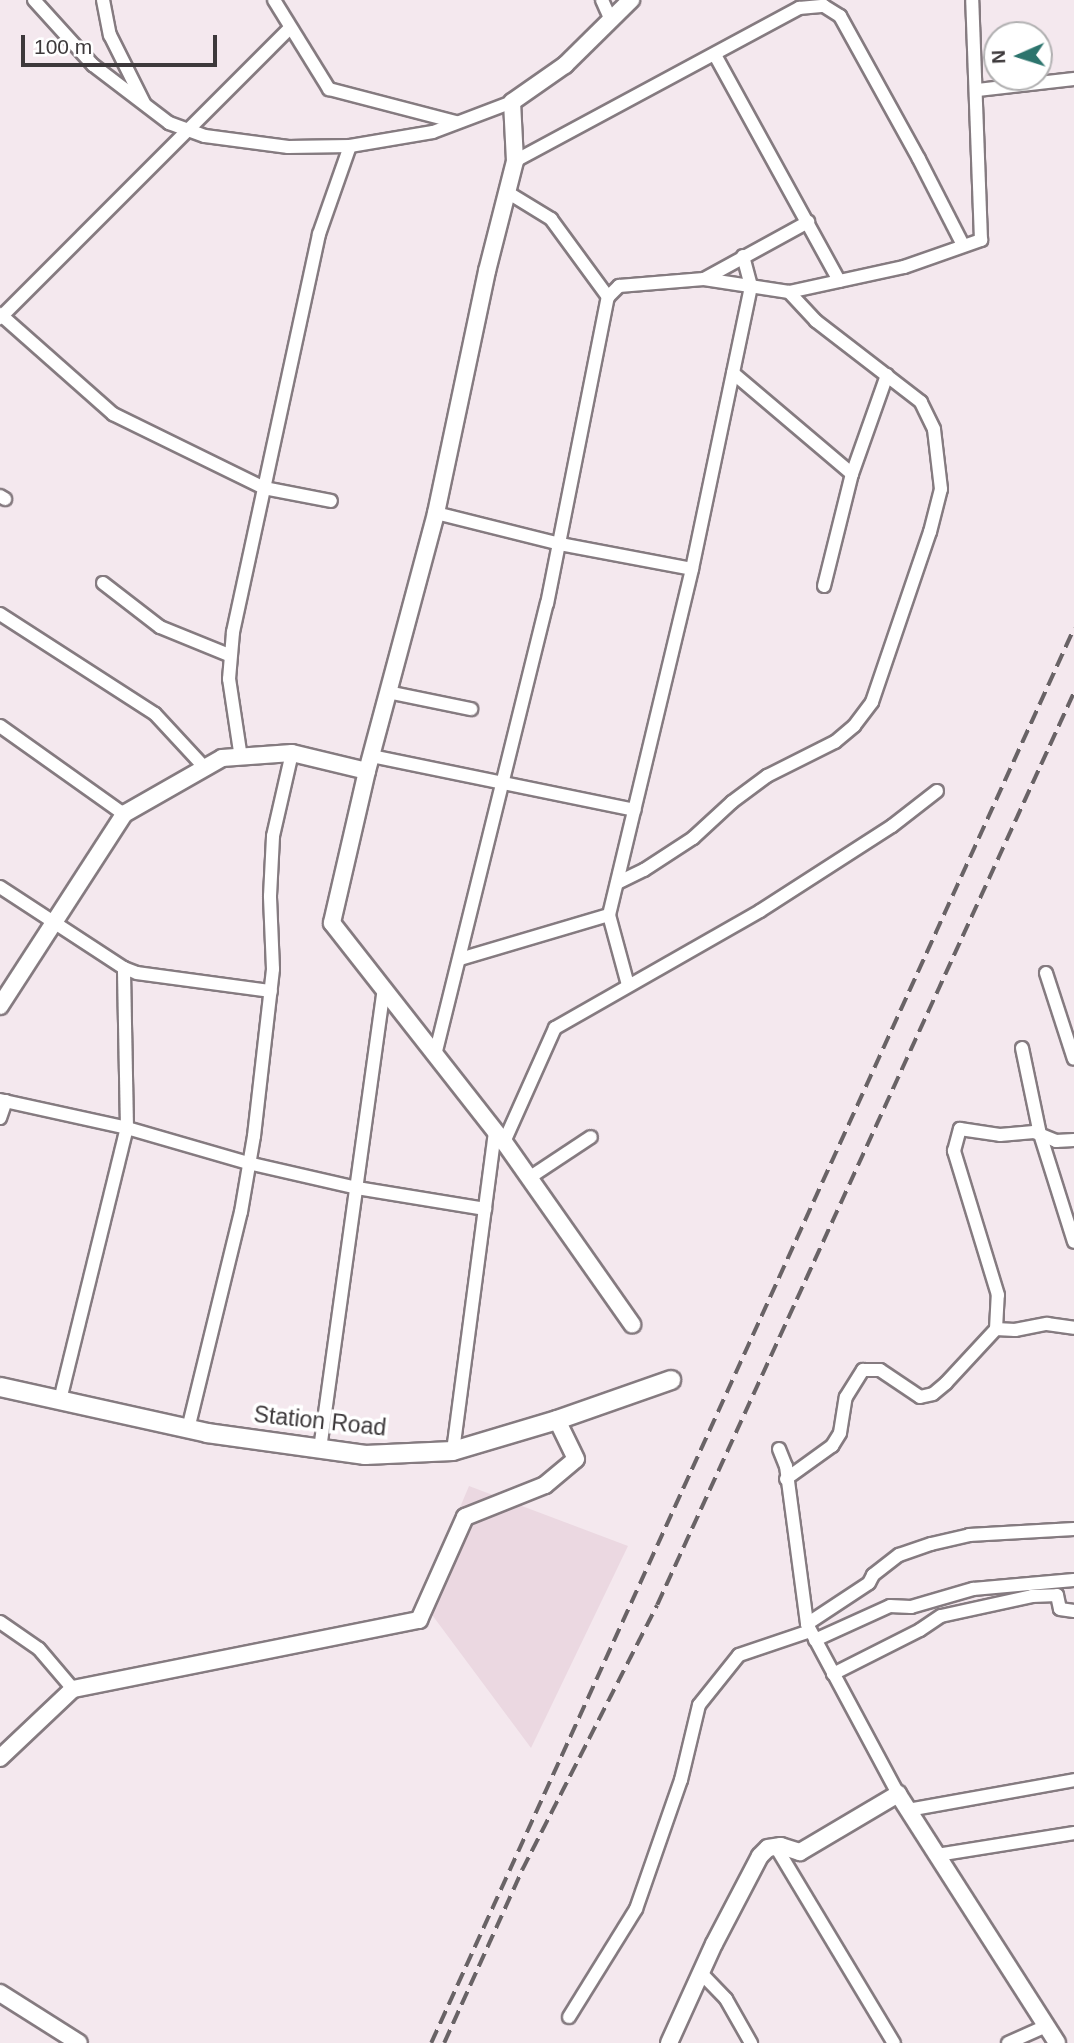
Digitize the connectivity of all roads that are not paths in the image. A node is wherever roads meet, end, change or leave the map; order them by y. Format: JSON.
{"nodes":[{"id":1,"x":34,"y":0,"type":"edge"},
{"id":2,"x":103,"y":0,"type":"edge"},
{"id":3,"x":274,"y":0,"type":"edge"},
{"id":4,"x":602,"y":0,"type":"edge"},
{"id":5,"x":631,"y":0,"type":"edge"},
{"id":6,"x":972,"y":0,"type":"edge"},
{"id":7,"x":611,"y":20,"type":"junction"},
{"id":8,"x":290,"y":29,"type":"junction"},
{"id":9,"x":715,"y":55,"type":"junction"},
{"id":10,"x":1074,"y":79,"type":"edge"},
{"id":11,"x":977,"y":90,"type":"junction"},
{"id":12,"x":512,"y":102,"type":"junction"},
{"id":13,"x":145,"y":105,"type":"junction"},
{"id":14,"x":456,"y":122,"type":"junction"},
{"id":15,"x":191,"y":131,"type":"junction"},
{"id":16,"x":350,"y":146,"type":"junction"},
{"id":17,"x":515,"y":161,"type":"junction"},
{"id":18,"x":508,"y":192,"type":"junction"},
{"id":19,"x":807,"y":222,"type":"junction"},
{"id":20,"x":963,"y":245,"type":"junction"},
{"id":21,"x":743,"y":256,"type":"junction"},
{"id":22,"x":704,"y":279,"type":"junction"},
{"id":23,"x":839,"y":281,"type":"junction"},
{"id":24,"x":751,"y":286,"type":"junction"},
{"id":25,"x":789,"y":292,"type":"junction"},
{"id":26,"x":608,"y":298,"type":"junction"},
{"id":27,"x":0,"y":317,"type":"edge"},
{"id":28,"x":733,"y":373,"type":"junction"},
{"id":29,"x":887,"y":375,"type":"junction"},
{"id":30,"x":852,"y":474,"type":"junction"},
{"id":31,"x":264,"y":488,"type":"junction"},
{"id":32,"x":331,"y":501,"type":"dead end"},
{"id":33,"x":436,"y":513,"type":"junction"},
{"id":34,"x":560,"y":544,"type":"junction"},
{"id":35,"x":692,"y":569,"type":"junction"},
{"id":36,"x":103,"y":583,"type":"dead end"},
{"id":37,"x":824,"y":586,"type":"dead end"},
{"id":38,"x":0,"y":614,"type":"edge"},
{"id":39,"x":229,"y":655,"type":"junction"},
{"id":40,"x":388,"y":692,"type":"junction"},
{"id":41,"x":471,"y":709,"type":"dead end"},
{"id":42,"x":0,"y":726,"type":"edge"},
{"id":43,"x":292,"y":753,"type":"junction"},
{"id":44,"x":241,"y":758,"type":"junction"},
{"id":45,"x":370,"y":763,"type":"junction"},
{"id":46,"x":206,"y":769,"type":"junction"},
{"id":47,"x":504,"y":783,"type":"junction"},
{"id":48,"x":937,"y":791,"type":"dead end"},
{"id":49,"x":634,"y":810,"type":"junction"},
{"id":50,"x":124,"y":814,"type":"junction"},
{"id":51,"x":617,"y":883,"type":"junction"},
{"id":52,"x":0,"y":887,"type":"edge"},
{"id":53,"x":609,"y":915,"type":"junction"},
{"id":54,"x":53,"y":921,"type":"junction"},
{"id":55,"x":460,"y":959,"type":"junction"},
{"id":56,"x":124,"y":968,"type":"junction"},
{"id":57,"x":1046,"y":973,"type":"dead end"},
{"id":58,"x":628,"y":985,"type":"junction"},
{"id":59,"x":384,"y":990,"type":"junction"},
{"id":60,"x":271,"y":991,"type":"junction"},
{"id":61,"x":0,"y":1006,"type":"edge"},
{"id":62,"x":1023,"y":1048,"type":"dead end"},
{"id":63,"x":435,"y":1055,"type":"junction"},
{"id":64,"x":1074,"y":1059,"type":"edge"},
{"id":65,"x":3,"y":1100,"type":"edge"},
{"id":66,"x":0,"y":1118,"type":"edge"},
{"id":67,"x":127,"y":1128,"type":"junction"},
{"id":68,"x":1040,"y":1134,"type":"junction"},
{"id":69,"x":500,"y":1136,"type":"junction"},
{"id":70,"x":591,"y":1137,"type":"dead end"},
{"id":71,"x":1074,"y":1140,"type":"edge"},
{"id":72,"x":248,"y":1163,"type":"junction"},
{"id":73,"x":529,"y":1178,"type":"junction"},
{"id":74,"x":357,"y":1188,"type":"junction"},
{"id":75,"x":485,"y":1209,"type":"junction"},
{"id":76,"x":1074,"y":1242,"type":"edge"},
{"id":77,"x":632,"y":1324,"type":"dead end"},
{"id":78,"x":1074,"y":1328,"type":"edge"},
{"id":79,"x":996,"y":1329,"type":"junction"},
{"id":80,"x":671,"y":1380,"type":"dead end"},
{"id":81,"x":0,"y":1387,"type":"edge"},
{"id":82,"x":60,"y":1400,"type":"junction"},
{"id":83,"x":557,"y":1420,"type":"junction"},
{"id":84,"x":188,"y":1429,"type":"junction"},
{"id":85,"x":320,"y":1449,"type":"junction"},
{"id":86,"x":779,"y":1449,"type":"dead end"},
{"id":87,"x":453,"y":1451,"type":"junction"},
{"id":88,"x":786,"y":1479,"type":"junction"},
{"id":89,"x":1074,"y":1529,"type":"edge"},
{"id":90,"x":1074,"y":1580,"type":"edge"},
{"id":91,"x":1074,"y":1611,"type":"edge"},
{"id":92,"x":0,"y":1622,"type":"edge"},
{"id":93,"x":811,"y":1632,"type":"junction"},
{"id":94,"x":833,"y":1674,"type":"junction"},
{"id":95,"x":73,"y":1689,"type":"junction"},
{"id":96,"x":0,"y":1758,"type":"edge"},
{"id":97,"x":1074,"y":1780,"type":"edge"},
{"id":98,"x":898,"y":1794,"type":"junction"},
{"id":99,"x":908,"y":1810,"type":"junction"},
{"id":100,"x":1074,"y":1833,"type":"edge"},
{"id":101,"x":776,"y":1847,"type":"junction"},
{"id":102,"x":937,"y":1855,"type":"junction"},
{"id":103,"x":701,"y":1973,"type":"junction"},
{"id":104,"x":0,"y":1993,"type":"edge"},
{"id":105,"x":569,"y":2017,"type":"dead end"},
{"id":106,"x":1046,"y":2026,"type":"junction"},
{"id":107,"x":79,"y":2043,"type":"edge"},
{"id":108,"x":669,"y":2043,"type":"edge"},
{"id":109,"x":751,"y":2043,"type":"edge"},
{"id":110,"x":894,"y":2043,"type":"edge"},
{"id":111,"x":1008,"y":2043,"type":"edge"},
{"id":112,"x":1057,"y":2043,"type":"edge"}],
"edges":[{"from":1,"to":13,"type":"street"},
{"from":2,"to":13,"type":"street"},
{"from":3,"to":8,"type":"street"},
{"from":4,"to":7,"type":"street"},
{"from":5,"to":7,"type":"street"},
{"from":6,"to":11,"type":"street"},
{"from":7,"to":12,"type":"street"},
{"from":8,"to":14,"type":"street"},
{"from":8,"to":15,"type":"street"},
{"from":9,"to":17,"type":"street"},
{"from":9,"to":19,"type":"street"},
{"from":9,"to":20,"type":"street"},
{"from":10,"to":11,"type":"street"},
{"from":11,"to":20,"type":"street"},
{"from":12,"to":14,"type":"street"},
{"from":12,"to":17,"type":"street"},
{"from":13,"to":15,"type":"street"},
{"from":14,"to":16,"type":"street"},
{"from":15,"to":16,"type":"street"},
{"from":15,"to":27,"type":"street"},
{"from":16,"to":31,"type":"street"},
{"from":17,"to":18,"type":"street"},
{"from":18,"to":26,"type":"street"},
{"from":18,"to":33,"type":"street"},
{"from":19,"to":21,"type":"street"},
{"from":19,"to":23,"type":"street"},
{"from":20,"to":23,"type":"street"},
{"from":21,"to":22,"type":"street"},
{"from":21,"to":24,"type":"street"},
{"from":22,"to":24,"type":"street"},
{"from":22,"to":26,"type":"street"},
{"from":23,"to":25,"type":"street"},
{"from":24,"to":25,"type":"street"},
{"from":24,"to":28,"type":"street"},
{"from":25,"to":29,"type":"street"},
{"from":26,"to":34,"type":"street"},
{"from":27,"to":31,"type":"street"},
{"from":28,"to":30,"type":"street"},
{"from":28,"to":35,"type":"street"},
{"from":29,"to":30,"type":"street"},
{"from":29,"to":51,"type":"street"},
{"from":30,"to":37,"type":"street"},
{"from":31,"to":32,"type":"street"},
{"from":31,"to":39,"type":"street"},
{"from":33,"to":34,"type":"street"},
{"from":33,"to":40,"type":"street"},
{"from":34,"to":35,"type":"street"},
{"from":34,"to":47,"type":"street"},
{"from":35,"to":49,"type":"street"},
{"from":36,"to":39,"type":"street"},
{"from":38,"to":46,"type":"street"},
{"from":39,"to":44,"type":"street"},
{"from":40,"to":41,"type":"street"},
{"from":40,"to":45,"type":"street"},
{"from":42,"to":50,"type":"street"},
{"from":43,"to":44,"type":"street"},
{"from":43,"to":45,"type":"street"},
{"from":43,"to":60,"type":"street"},
{"from":44,"to":46,"type":"street"},
{"from":45,"to":47,"type":"street"},
{"from":45,"to":59,"type":"street"},
{"from":46,"to":50,"type":"street"},
{"from":47,"to":49,"type":"street"},
{"from":47,"to":55,"type":"street"},
{"from":48,"to":58,"type":"street"},
{"from":49,"to":51,"type":"street"},
{"from":50,"to":54,"type":"street"},
{"from":51,"to":53,"type":"street"},
{"from":52,"to":54,"type":"street"},
{"from":53,"to":55,"type":"street"},
{"from":53,"to":58,"type":"street"},
{"from":54,"to":56,"type":"street"},
{"from":54,"to":61,"type":"street"},
{"from":55,"to":63,"type":"street"},
{"from":56,"to":60,"type":"street"},
{"from":56,"to":67,"type":"street"},
{"from":57,"to":64,"type":"street"},
{"from":58,"to":69,"type":"street"},
{"from":59,"to":63,"type":"street"},
{"from":59,"to":74,"type":"street"},
{"from":60,"to":72,"type":"street"},
{"from":62,"to":68,"type":"street"},
{"from":63,"to":69,"type":"street"},
{"from":65,"to":66,"type":"street"},
{"from":65,"to":67,"type":"street"},
{"from":67,"to":72,"type":"street"},
{"from":67,"to":82,"type":"street"},
{"from":68,"to":71,"type":"street"},
{"from":68,"to":76,"type":"street"},
{"from":68,"to":79,"type":"street"},
{"from":69,"to":73,"type":"street"},
{"from":69,"to":75,"type":"street"},
{"from":70,"to":73,"type":"street"},
{"from":72,"to":74,"type":"street"},
{"from":72,"to":84,"type":"street"},
{"from":73,"to":77,"type":"street"},
{"from":74,"to":75,"type":"street"},
{"from":74,"to":85,"type":"street"},
{"from":75,"to":87,"type":"street"},
{"from":78,"to":79,"type":"street"},
{"from":79,"to":88,"type":"street"},
{"from":80,"to":83,"type":"main road","name":"Station Road"},
{"from":81,"to":82,"type":"main road","name":"Station Road"},
{"from":82,"to":84,"type":"main road","name":"Station Road"},
{"from":83,"to":87,"type":"main road","name":"Station Road"},
{"from":83,"to":95,"type":"street"},
{"from":84,"to":85,"type":"main road","name":"Station Road"},
{"from":85,"to":87,"type":"main road","name":"Station Road"},
{"from":86,"to":88,"type":"street"},
{"from":88,"to":93,"type":"street"},
{"from":89,"to":93,"type":"street"},
{"from":90,"to":93,"type":"street"},
{"from":91,"to":94,"type":"street"},
{"from":92,"to":95,"type":"street"},
{"from":93,"to":94,"type":"street"},
{"from":93,"to":105,"type":"street"},
{"from":94,"to":98,"type":"street"},
{"from":95,"to":96,"type":"street"},
{"from":97,"to":99,"type":"street"},
{"from":98,"to":99,"type":"street"},
{"from":98,"to":101,"type":"street"},
{"from":99,"to":102,"type":"street"},
{"from":100,"to":102,"type":"street"},
{"from":101,"to":103,"type":"street"},
{"from":101,"to":110,"type":"street"},
{"from":102,"to":106,"type":"street"},
{"from":103,"to":108,"type":"street"},
{"from":103,"to":109,"type":"street"},
{"from":104,"to":107,"type":"street"},
{"from":106,"to":111,"type":"street"},
{"from":106,"to":112,"type":"street"}]}
